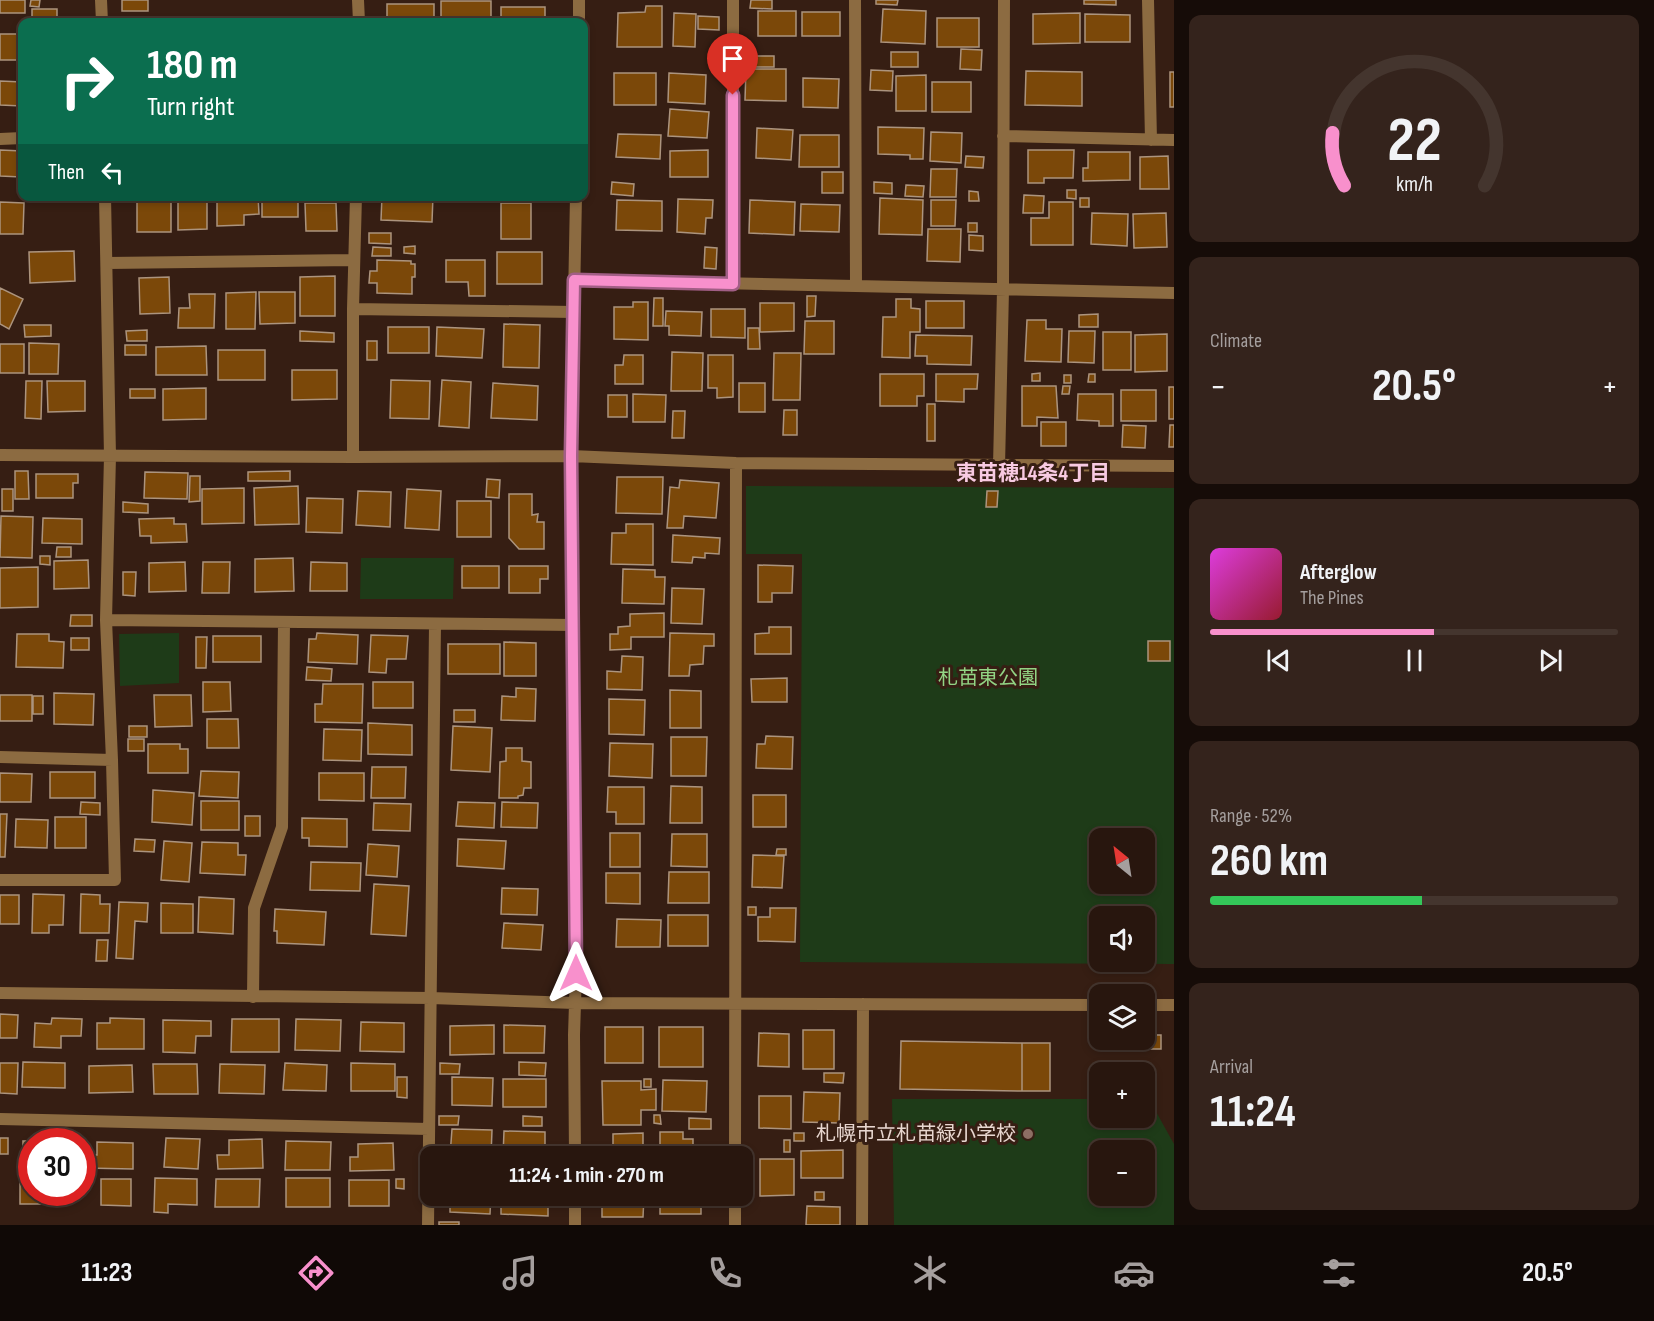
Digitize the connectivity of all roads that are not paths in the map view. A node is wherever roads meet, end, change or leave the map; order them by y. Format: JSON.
{"nodes":[{"id":1,"x":101,"y":0,"type":"edge"},
{"id":2,"x":358,"y":0,"type":"edge"},
{"id":3,"x":579,"y":0,"type":"edge"},
{"id":4,"x":733,"y":0,"type":"edge"},
{"id":5,"x":855,"y":0,"type":"edge"},
{"id":6,"x":1004,"y":0,"type":"edge"},
{"id":7,"x":1148,"y":0,"type":"edge"},
{"id":8,"x":102,"y":18,"type":"edge"},
{"id":9,"x":359,"y":18,"type":"edge"},
{"id":10,"x":579,"y":18,"type":"edge"},
{"id":11,"x":1003,"y":136,"type":"junction"},
{"id":12,"x":0,"y":138,"type":"edge"},
{"id":13,"x":18,"y":138,"type":"edge"},
{"id":14,"x":1151,"y":140,"type":"junction"},
{"id":15,"x":1174,"y":140,"type":"edge"},
{"id":16,"x":105,"y":201,"type":"edge"},
{"id":17,"x":356,"y":201,"type":"edge"},
{"id":18,"x":576,"y":201,"type":"edge"},
{"id":19,"x":353,"y":260,"type":"junction"},
{"id":20,"x":107,"y":263,"type":"junction"},
{"id":21,"x":574,"y":280,"type":"junction"},
{"id":22,"x":733,"y":284,"type":"junction"},
{"id":23,"x":856,"y":285,"type":"junction"},
{"id":24,"x":1003,"y":290,"type":"junction"},
{"id":25,"x":1174,"y":293,"type":"edge"},
{"id":26,"x":353,"y":309,"type":"junction"},
{"id":27,"x":574,"y":312,"type":"junction"},
{"id":28,"x":0,"y":455,"type":"edge"},
{"id":29,"x":110,"y":456,"type":"junction"},
{"id":30,"x":571,"y":456,"type":"junction"},
{"id":31,"x":354,"y":457,"type":"junction"},
{"id":32,"x":736,"y":463,"type":"junction"},
{"id":33,"x":999,"y":465,"type":"junction"},
{"id":34,"x":1174,"y":466,"type":"edge"},
{"id":35,"x":106,"y":620,"type":"junction"},
{"id":36,"x":284,"y":623,"type":"junction"},
{"id":37,"x":435,"y":625,"type":"junction"},
{"id":38,"x":574,"y":626,"type":"junction"},
{"id":39,"x":0,"y":757,"type":"edge"},
{"id":40,"x":112,"y":760,"type":"junction"},
{"id":41,"x":0,"y":880,"type":"edge"},
{"id":42,"x":0,"y":993,"type":"edge"},
{"id":43,"x":253,"y":997,"type":"junction"},
{"id":44,"x":431,"y":998,"type":"junction"},
{"id":45,"x":737,"y":1002,"type":"junction"},
{"id":46,"x":575,"y":1003,"type":"junction"},
{"id":47,"x":863,"y":1004,"type":"junction"},
{"id":48,"x":1089,"y":1005,"type":"edge"},
{"id":49,"x":1155,"y":1005,"type":"edge"},
{"id":50,"x":1174,"y":1005,"type":"edge"},
{"id":51,"x":0,"y":1119,"type":"edge"},
{"id":52,"x":429,"y":1129,"type":"junction"},
{"id":53,"x":575,"y":1146,"type":"edge"},
{"id":54,"x":735,"y":1146,"type":"edge"},
{"id":55,"x":575,"y":1206,"type":"edge"},
{"id":56,"x":735,"y":1206,"type":"edge"},
{"id":57,"x":428,"y":1225,"type":"edge"},
{"id":58,"x":575,"y":1225,"type":"edge"},
{"id":59,"x":735,"y":1225,"type":"edge"},
{"id":60,"x":862,"y":1225,"type":"edge"}],
"edges":[{"from":1,"to":8,"type":"street"},
{"from":2,"to":9,"type":"street"},
{"from":3,"to":10,"type":"street"},
{"from":4,"to":22,"type":"street"},
{"from":5,"to":23,"type":"street"},
{"from":6,"to":11,"type":"street"},
{"from":7,"to":14,"type":"street"},
{"from":11,"to":14,"type":"street"},
{"from":11,"to":24,"type":"street"},
{"from":12,"to":13,"type":"street"},
{"from":14,"to":15,"type":"street"},
{"from":16,"to":20,"type":"street"},
{"from":17,"to":19,"type":"street"},
{"from":18,"to":21,"type":"street"},
{"from":19,"to":20,"type":"street"},
{"from":19,"to":26,"type":"street"},
{"from":20,"to":29,"type":"street"},
{"from":21,"to":22,"type":"street"},
{"from":21,"to":27,"type":"street"},
{"from":22,"to":23,"type":"street"},
{"from":23,"to":24,"type":"street"},
{"from":24,"to":25,"type":"street"},
{"from":24,"to":33,"type":"street"},
{"from":26,"to":27,"type":"street"},
{"from":26,"to":31,"type":"street"},
{"from":27,"to":30,"type":"street"},
{"from":28,"to":29,"type":"street"},
{"from":29,"to":31,"type":"street"},
{"from":29,"to":35,"type":"street"},
{"from":30,"to":31,"type":"street"},
{"from":30,"to":32,"type":"street"},
{"from":30,"to":38,"type":"street"},
{"from":32,"to":33,"type":"street"},
{"from":32,"to":45,"type":"street"},
{"from":33,"to":34,"type":"street"},
{"from":35,"to":36,"type":"street"},
{"from":35,"to":40,"type":"street"},
{"from":36,"to":37,"type":"street"},
{"from":36,"to":43,"type":"street"},
{"from":37,"to":38,"type":"street"},
{"from":37,"to":44,"type":"street"},
{"from":38,"to":46,"type":"street"},
{"from":39,"to":40,"type":"street"},
{"from":40,"to":41,"type":"street"},
{"from":42,"to":43,"type":"street"},
{"from":43,"to":44,"type":"street"},
{"from":44,"to":46,"type":"street"},
{"from":44,"to":52,"type":"street"},
{"from":45,"to":46,"type":"street"},
{"from":45,"to":47,"type":"street"},
{"from":45,"to":54,"type":"street"},
{"from":46,"to":53,"type":"street"},
{"from":47,"to":48,"type":"street"},
{"from":47,"to":60,"type":"street"},
{"from":49,"to":50,"type":"street"},
{"from":51,"to":52,"type":"street"},
{"from":52,"to":57,"type":"street"},
{"from":55,"to":58,"type":"street"},
{"from":56,"to":59,"type":"street"}]}
